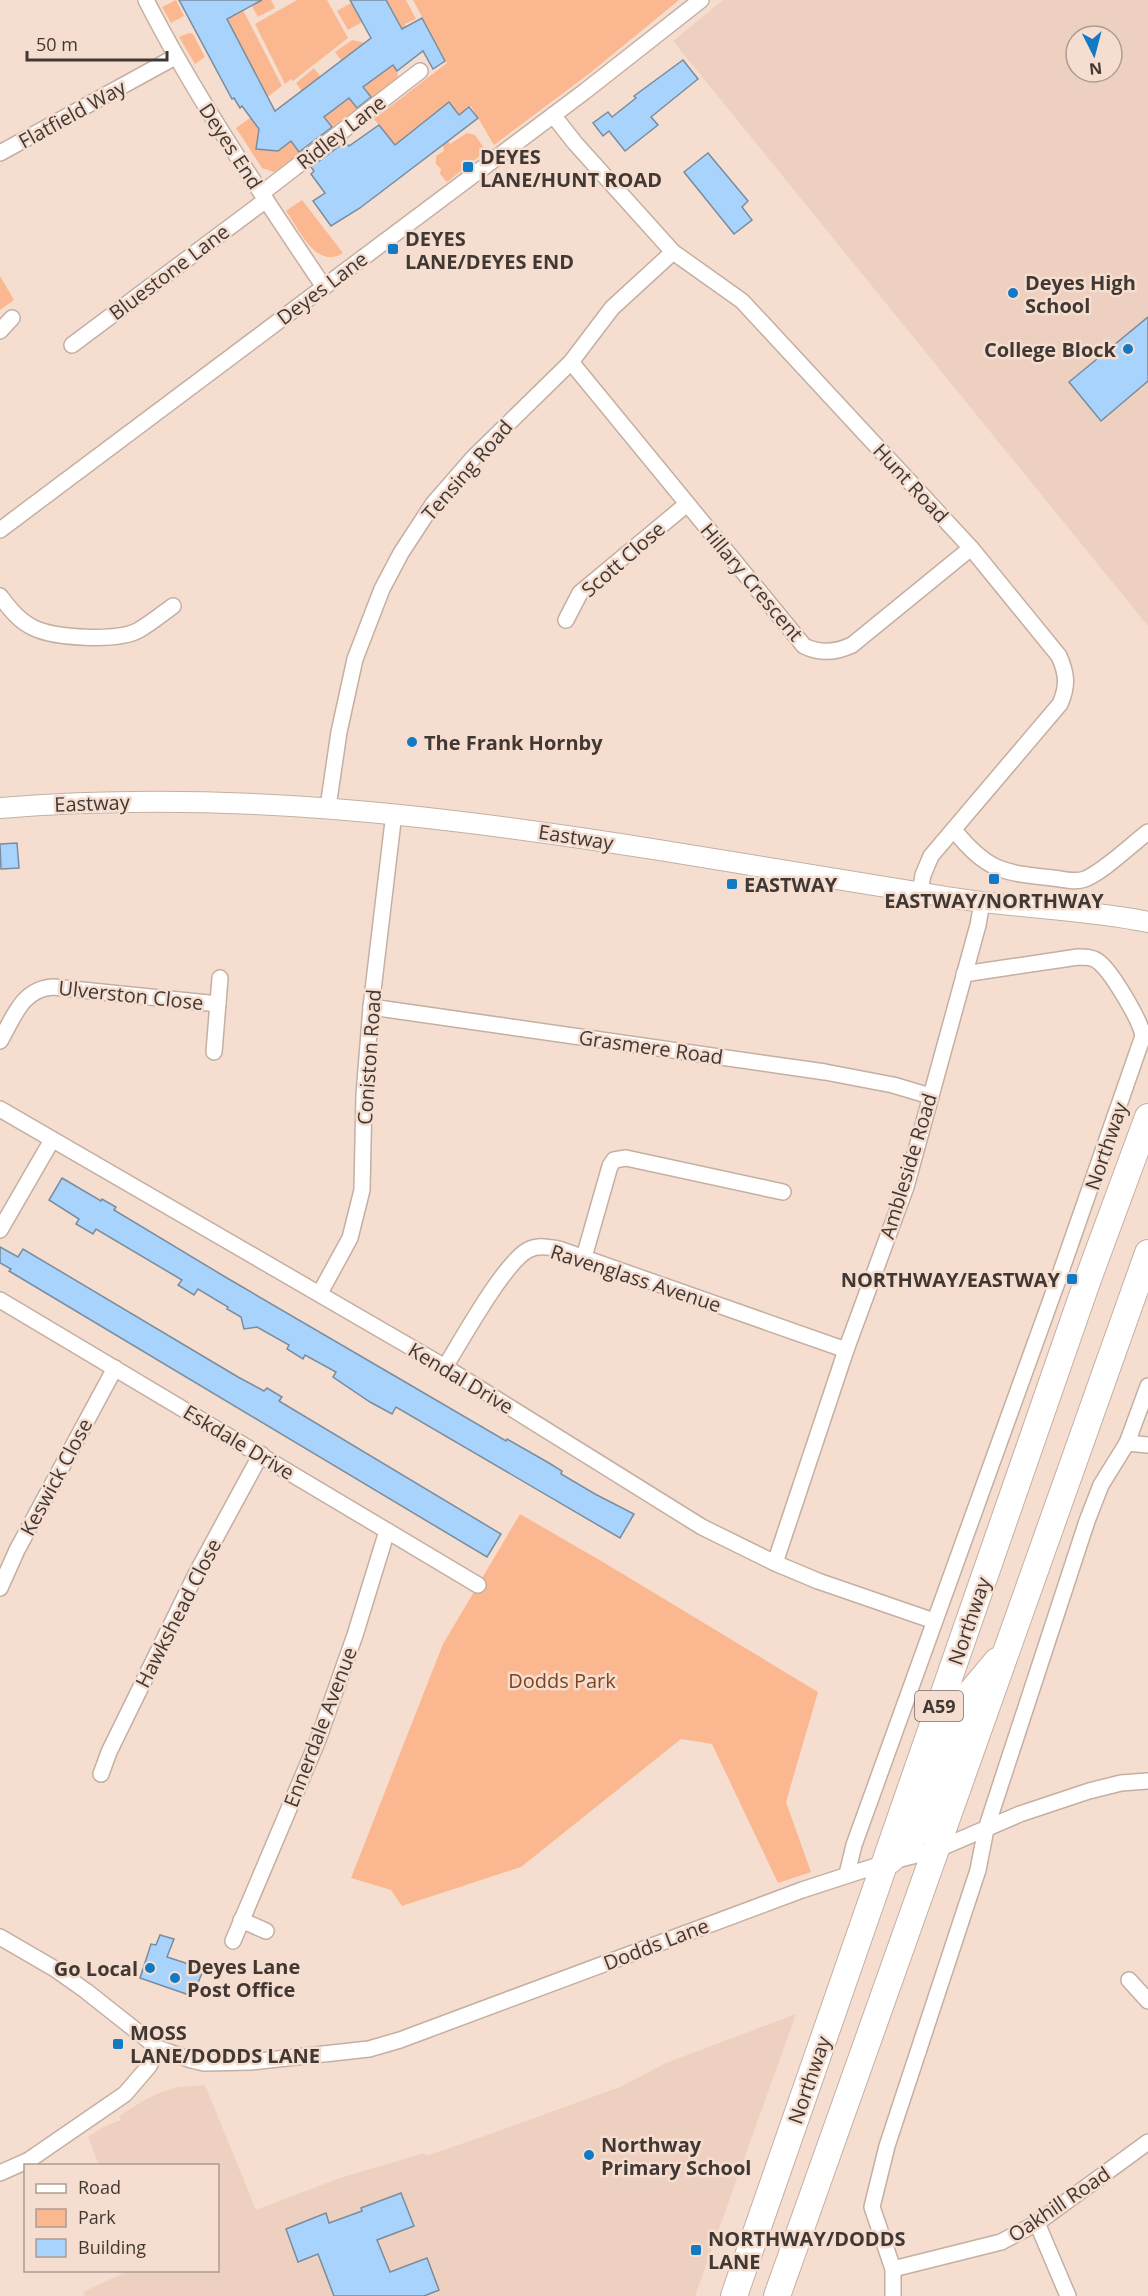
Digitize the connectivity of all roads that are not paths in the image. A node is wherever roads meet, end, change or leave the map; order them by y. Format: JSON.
{"nodes":[{"id":1,"x":146,"y":0,"type":"edge"},
{"id":2,"x":701,"y":0,"type":"edge"},
{"id":3,"x":175,"y":57,"type":"junction"},
{"id":4,"x":420,"y":71,"type":"dead end"},
{"id":5,"x":553,"y":115,"type":"junction"},
{"id":6,"x":0,"y":153,"type":"edge"},
{"id":7,"x":264,"y":197,"type":"junction"},
{"id":8,"x":673,"y":252,"type":"junction"},
{"id":9,"x":324,"y":287,"type":"junction"},
{"id":10,"x":12,"y":318,"type":"dead end"},
{"id":11,"x":0,"y":331,"type":"edge"},
{"id":12,"x":72,"y":345,"type":"dead end"},
{"id":13,"x":571,"y":362,"type":"junction"},
{"id":14,"x":687,"y":504,"type":"junction"},
{"id":15,"x":0,"y":530,"type":"edge"},
{"id":16,"x":971,"y":548,"type":"junction"},
{"id":17,"x":0,"y":596,"type":"edge"},
{"id":18,"x":173,"y":606,"type":"dead end"},
{"id":19,"x":566,"y":620,"type":"dead end"},
{"id":20,"x":328,"y":807,"type":"junction"},
{"id":21,"x":0,"y":808,"type":"edge"},
{"id":22,"x":394,"y":813,"type":"junction"},
{"id":23,"x":954,"y":830,"type":"junction"},
{"id":24,"x":1148,"y":832,"type":"edge"},
{"id":25,"x":920,"y":892,"type":"junction"},
{"id":26,"x":982,"y":902,"type":"junction"},
{"id":27,"x":1148,"y":922,"type":"edge"},
{"id":28,"x":964,"y":974,"type":"junction"},
{"id":29,"x":220,"y":978,"type":"dead end"},
{"id":30,"x":218,"y":1004,"type":"junction"},
{"id":31,"x":371,"y":1007,"type":"junction"},
{"id":32,"x":0,"y":1041,"type":"edge"},
{"id":33,"x":214,"y":1052,"type":"dead end"},
{"id":34,"x":930,"y":1096,"type":"junction"},
{"id":35,"x":0,"y":1109,"type":"edge"},
{"id":36,"x":1148,"y":1117,"type":"edge"},
{"id":37,"x":52,"y":1140,"type":"junction"},
{"id":38,"x":783,"y":1192,"type":"dead end"},
{"id":39,"x":0,"y":1230,"type":"edge"},
{"id":40,"x":1148,"y":1253,"type":"edge"},
{"id":41,"x":584,"y":1257,"type":"junction"},
{"id":42,"x":320,"y":1293,"type":"junction"},
{"id":43,"x":0,"y":1300,"type":"edge"},
{"id":44,"x":846,"y":1350,"type":"junction"},
{"id":45,"x":445,"y":1367,"type":"junction"},
{"id":46,"x":115,"y":1368,"type":"junction"},
{"id":47,"x":1148,"y":1386,"type":"edge"},
{"id":48,"x":1126,"y":1443,"type":"junction"},
{"id":49,"x":1148,"y":1445,"type":"edge"},
{"id":50,"x":261,"y":1454,"type":"junction"},
{"id":51,"x":387,"y":1531,"type":"junction"},
{"id":52,"x":775,"y":1563,"type":"junction"},
{"id":53,"x":478,"y":1585,"type":"dead end"},
{"id":54,"x":0,"y":1588,"type":"edge"},
{"id":55,"x":934,"y":1621,"type":"junction"},
{"id":56,"x":1007,"y":1649,"type":"junction"},
{"id":57,"x":101,"y":1774,"type":"dead end"},
{"id":58,"x":1148,"y":1781,"type":"edge"},
{"id":59,"x":986,"y":1829,"type":"junction"},
{"id":60,"x":936,"y":1850,"type":"junction"},
{"id":61,"x":885,"y":1863,"type":"junction"},
{"id":62,"x":847,"y":1874,"type":"junction"},
{"id":63,"x":241,"y":1920,"type":"junction"},
{"id":64,"x":266,"y":1931,"type":"dead end"},
{"id":65,"x":0,"y":1937,"type":"edge"},
{"id":66,"x":233,"y":1941,"type":"dead end"},
{"id":67,"x":1129,"y":1980,"type":"dead end"},
{"id":68,"x":1148,"y":2001,"type":"edge"},
{"id":69,"x":158,"y":2048,"type":"junction"},
{"id":70,"x":1148,"y":2142,"type":"edge"},
{"id":71,"x":0,"y":2173,"type":"edge"},
{"id":72,"x":1037,"y":2223,"type":"junction"},
{"id":73,"x":893,"y":2270,"type":"junction"},
{"id":74,"x":734,"y":2296,"type":"edge"},
{"id":75,"x":777,"y":2296,"type":"edge"},
{"id":76,"x":893,"y":2296,"type":"edge"},
{"id":77,"x":1068,"y":2296,"type":"edge"}],
"edges":[{"from":1,"to":3,"type":"street","name":"Deyes End"},
{"from":2,"to":5,"type":"street","name":"Deyes Lane"},
{"from":3,"to":6,"type":"street","name":"Flatfield Way"},
{"from":3,"to":7,"type":"street","name":"Deyes End"},
{"from":4,"to":7,"type":"street","name":"Ridley Lane"},
{"from":5,"to":8,"type":"street","name":"Hunt Road"},
{"from":5,"to":9,"type":"street","name":"Deyes Lane"},
{"from":7,"to":9,"type":"street","name":"Deyes End"},
{"from":7,"to":12,"type":"street","name":"Bluestone Lane"},
{"from":8,"to":13,"type":"street","name":"Tensing Road"},
{"from":8,"to":16,"type":"street","name":"Hunt Road"},
{"from":9,"to":15,"type":"street","name":"Deyes Lane"},
{"from":10,"to":11,"type":"street"},
{"from":13,"to":14,"type":"street","name":"Hillary Crescent"},
{"from":13,"to":20,"type":"street","name":"Tensing Road"},
{"from":14,"to":16,"type":"street","name":"Hillary Crescent"},
{"from":14,"to":19,"type":"street","name":"Scott Close"},
{"from":16,"to":23,"type":"street","name":"Hunt Road"},
{"from":17,"to":18,"type":"street"},
{"from":20,"to":21,"type":"street","name":"Eastway"},
{"from":20,"to":22,"type":"street","name":"Eastway"},
{"from":22,"to":25,"type":"street","name":"Eastway"},
{"from":22,"to":31,"type":"street","name":"Coniston Road"},
{"from":23,"to":24,"type":"street"},
{"from":23,"to":25,"type":"street","name":"Hunt Road"},
{"from":25,"to":26,"type":"street","name":"Eastway"},
{"from":26,"to":27,"type":"street","name":"Eastway"},
{"from":26,"to":28,"type":"street","name":"Ambleside Road"},
{"from":28,"to":34,"type":"street","name":"Ambleside Road"},
{"from":28,"to":55,"type":"street","name":"Northway"},
{"from":29,"to":30,"type":"street","name":"Ulverston Close"},
{"from":30,"to":32,"type":"street","name":"Ulverston Close"},
{"from":30,"to":33,"type":"street","name":"Ulverston Close"},
{"from":31,"to":34,"type":"street","name":"Grasmere Road"},
{"from":31,"to":42,"type":"street","name":"Coniston Road"},
{"from":34,"to":44,"type":"street","name":"Ambleside Road"},
{"from":35,"to":37,"type":"street","name":"Kendal Drive"},
{"from":36,"to":61,"type":"highway","name":"Northway","number":"A59"},
{"from":37,"to":39,"type":"street"},
{"from":37,"to":42,"type":"street","name":"Kendal Drive"},
{"from":38,"to":41,"type":"street"},
{"from":40,"to":56,"type":"highway","number":"A59"},
{"from":41,"to":44,"type":"street","name":"Ravenglass Avenue"},
{"from":41,"to":45,"type":"street","name":"Ravenglass Avenue"},
{"from":42,"to":45,"type":"street","name":"Kendal Drive"},
{"from":43,"to":46,"type":"street","name":"Eskdale Drive"},
{"from":44,"to":52,"type":"street","name":"Ambleside Road"},
{"from":45,"to":52,"type":"street","name":"Kendal Drive"},
{"from":46,"to":50,"type":"street","name":"Eskdale Drive"},
{"from":46,"to":54,"type":"street","name":"Keswick Close"},
{"from":47,"to":48,"type":"street"},
{"from":48,"to":49,"type":"street"},
{"from":48,"to":59,"type":"street"},
{"from":50,"to":51,"type":"street","name":"Eskdale Drive"},
{"from":50,"to":57,"type":"street","name":"Hawkshead Close"},
{"from":51,"to":53,"type":"street","name":"Eskdale Drive"},
{"from":51,"to":63,"type":"street","name":"Ennerdale Avenue"},
{"from":52,"to":55,"type":"street","name":"Kendal Drive"},
{"from":55,"to":62,"type":"street","name":"Northway"},
{"from":56,"to":60,"type":"highway","number":"A59"},
{"from":56,"to":61,"type":"highway"},
{"from":58,"to":59,"type":"street","name":"Dodds Lane"},
{"from":59,"to":60,"type":"street","name":"Dodds Lane"},
{"from":59,"to":73,"type":"street"},
{"from":60,"to":61,"type":"street","name":"Dodds Lane"},
{"from":60,"to":75,"type":"highway","number":"A59"},
{"from":61,"to":62,"type":"street","name":"Dodds Lane"},
{"from":61,"to":74,"type":"highway","name":"Northway","number":"A59"},
{"from":62,"to":69,"type":"street","name":"Dodds Lane"},
{"from":63,"to":64,"type":"street"},
{"from":63,"to":66,"type":"street","name":"Ennerdale Avenue"},
{"from":65,"to":69,"type":"street"},
{"from":67,"to":68,"type":"street"},
{"from":69,"to":71,"type":"street"},
{"from":70,"to":72,"type":"street","name":"Oakhill Road"},
{"from":72,"to":73,"type":"street","name":"Oakhill Road"},
{"from":72,"to":77,"type":"street"},
{"from":73,"to":76,"type":"street"}]}
